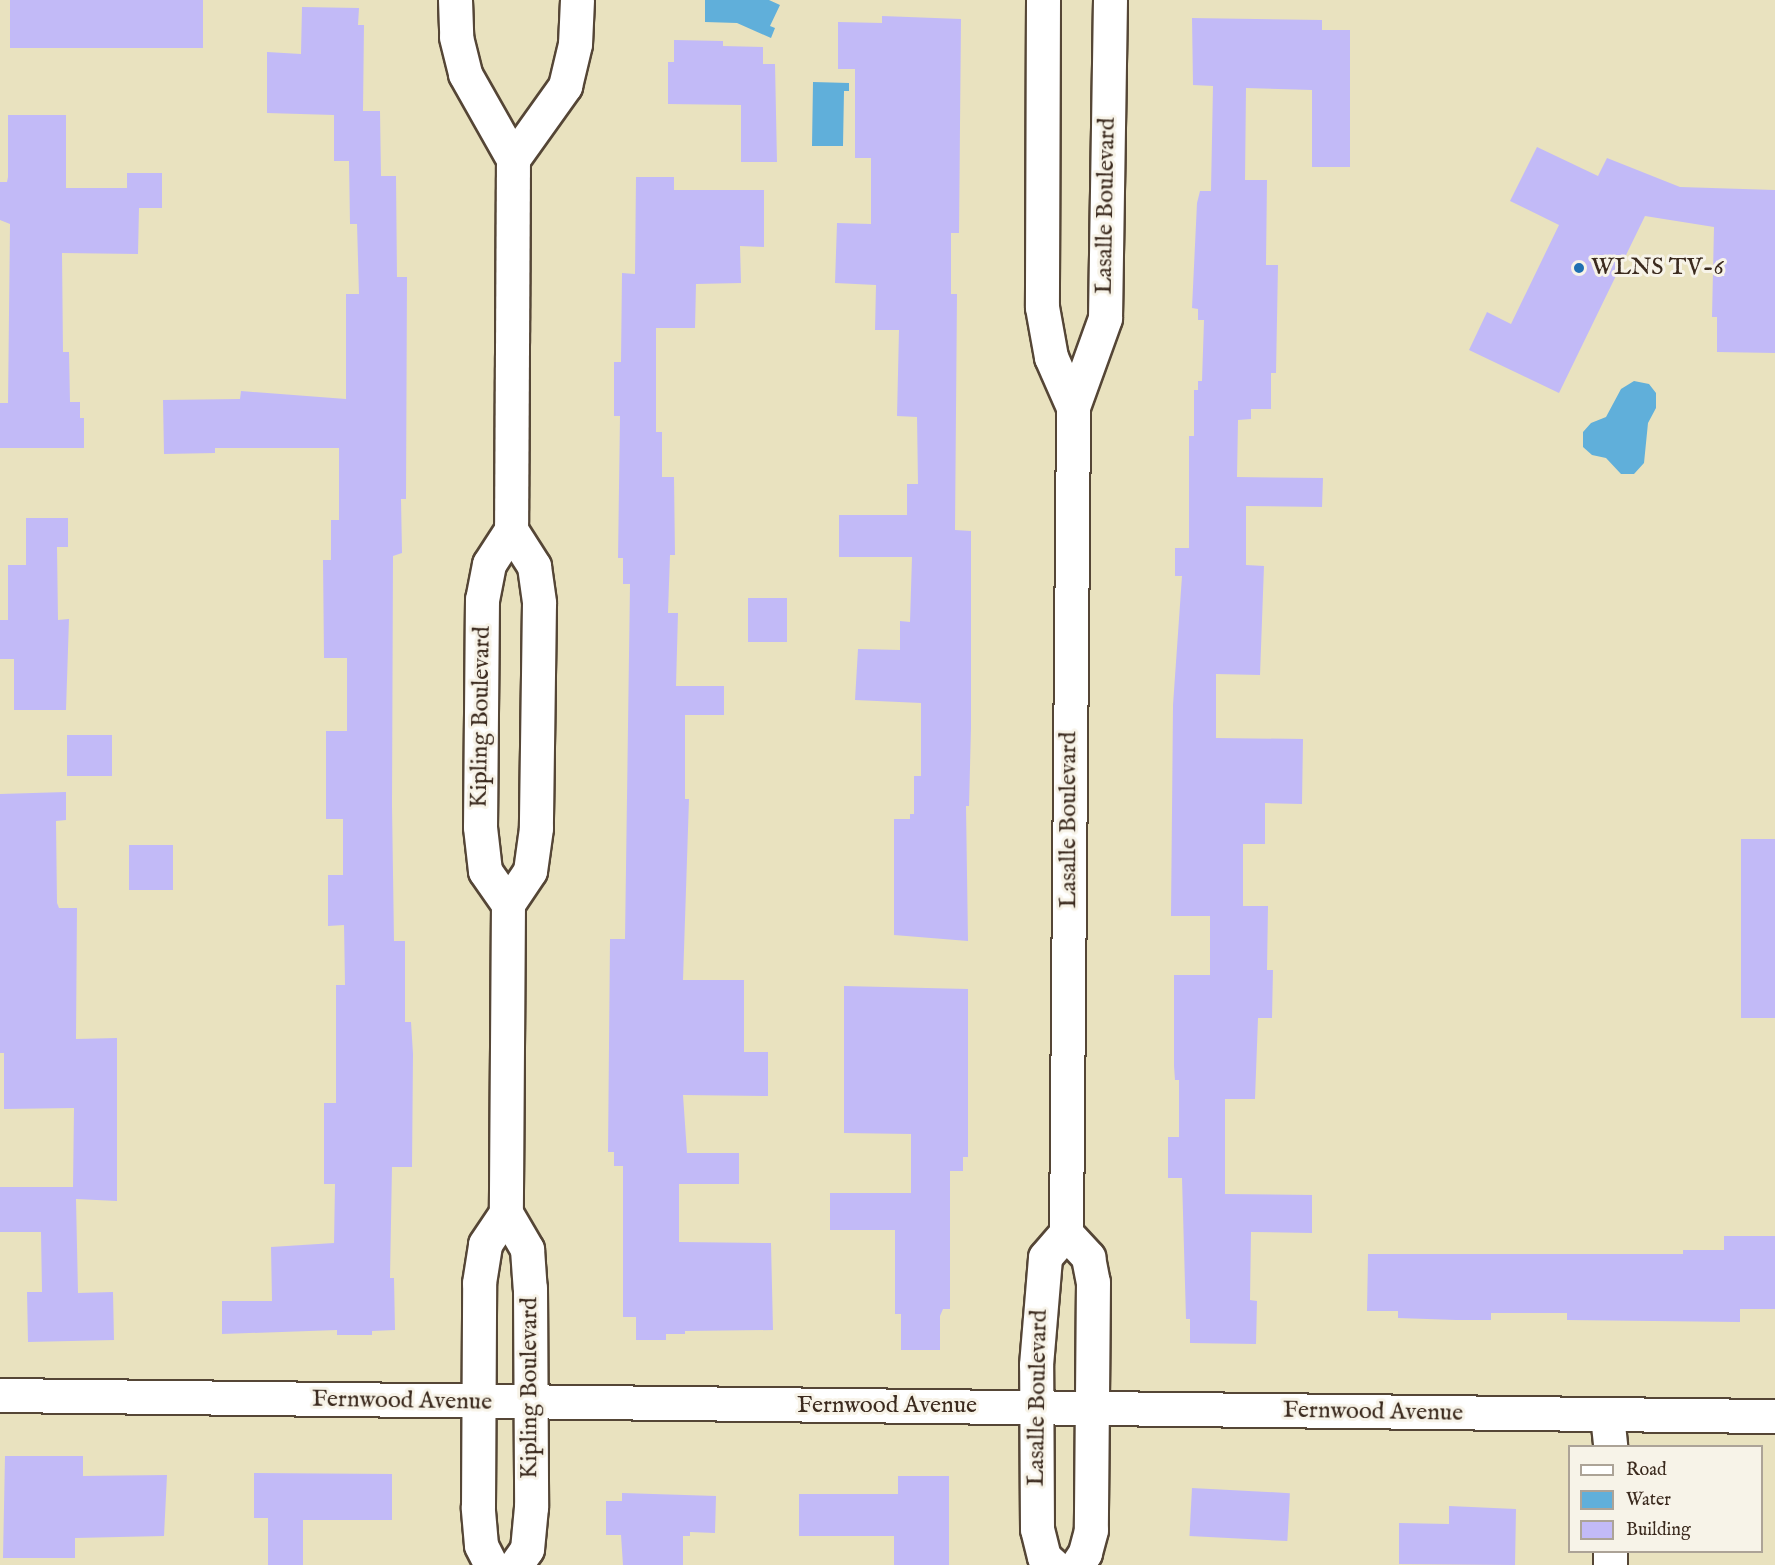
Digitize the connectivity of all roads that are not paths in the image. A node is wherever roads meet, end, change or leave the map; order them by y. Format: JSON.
{"nodes":[{"id":1,"x":455,"y":0,"type":"edge"},
{"id":2,"x":577,"y":0,"type":"edge"},
{"id":3,"x":1043,"y":0,"type":"edge"},
{"id":4,"x":1110,"y":0,"type":"edge"},
{"id":5,"x":513,"y":159,"type":"junction"},
{"id":6,"x":1073,"y":407,"type":"junction"},
{"id":7,"x":511,"y":530,"type":"junction"},
{"id":8,"x":508,"y":904,"type":"junction"},
{"id":9,"x":506,"y":1213,"type":"junction"},
{"id":10,"x":1066,"y":1233,"type":"junction"},
{"id":11,"x":0,"y":1395,"type":"edge"},
{"id":12,"x":529,"y":1402,"type":"junction"},
{"id":13,"x":478,"y":1403,"type":"junction"},
{"id":14,"x":1036,"y":1407,"type":"junction"},
{"id":15,"x":1092,"y":1408,"type":"junction"},
{"id":16,"x":1607,"y":1414,"type":"junction"},
{"id":17,"x":1775,"y":1416,"type":"edge"},
{"id":18,"x":1610,"y":1445,"type":"edge"},
{"id":19,"x":491,"y":1565,"type":"edge"},
{"id":20,"x":516,"y":1565,"type":"edge"},
{"id":21,"x":1053,"y":1565,"type":"edge"},
{"id":22,"x":1077,"y":1565,"type":"edge"}],
"edges":[{"from":1,"to":5,"type":"street"},
{"from":2,"to":5,"type":"street"},
{"from":3,"to":6,"type":"street","name":"Lasalle Boulevard"},
{"from":4,"to":6,"type":"street","name":"Lasalle Boulevard"},
{"from":5,"to":7,"type":"street"},
{"from":6,"to":10,"type":"street","name":"Lasalle Boulevard"},
{"from":7,"to":8,"type":"street"},
{"from":7,"to":8,"type":"street","name":"Kipling Boulevard"},
{"from":8,"to":9,"type":"street"},
{"from":9,"to":12,"type":"street","name":"Kipling Boulevard"},
{"from":9,"to":13,"type":"street"},
{"from":10,"to":14,"type":"street","name":"Lasalle Boulevard"},
{"from":10,"to":15,"type":"street"},
{"from":11,"to":13,"type":"street","name":"Fernwood Avenue"},
{"from":12,"to":13,"type":"street","name":"Fernwood Avenue"},
{"from":12,"to":14,"type":"street","name":"Fernwood Avenue"},
{"from":12,"to":20,"type":"street","name":"Kipling Boulevard"},
{"from":13,"to":19,"type":"street"},
{"from":14,"to":15,"type":"street","name":"Fernwood Avenue"},
{"from":14,"to":21,"type":"street","name":"Lasalle Boulevard"},
{"from":15,"to":16,"type":"street","name":"Fernwood Avenue"},
{"from":15,"to":22,"type":"street"},
{"from":16,"to":17,"type":"street","name":"Fernwood Avenue"},
{"from":16,"to":18,"type":"street"}]}
